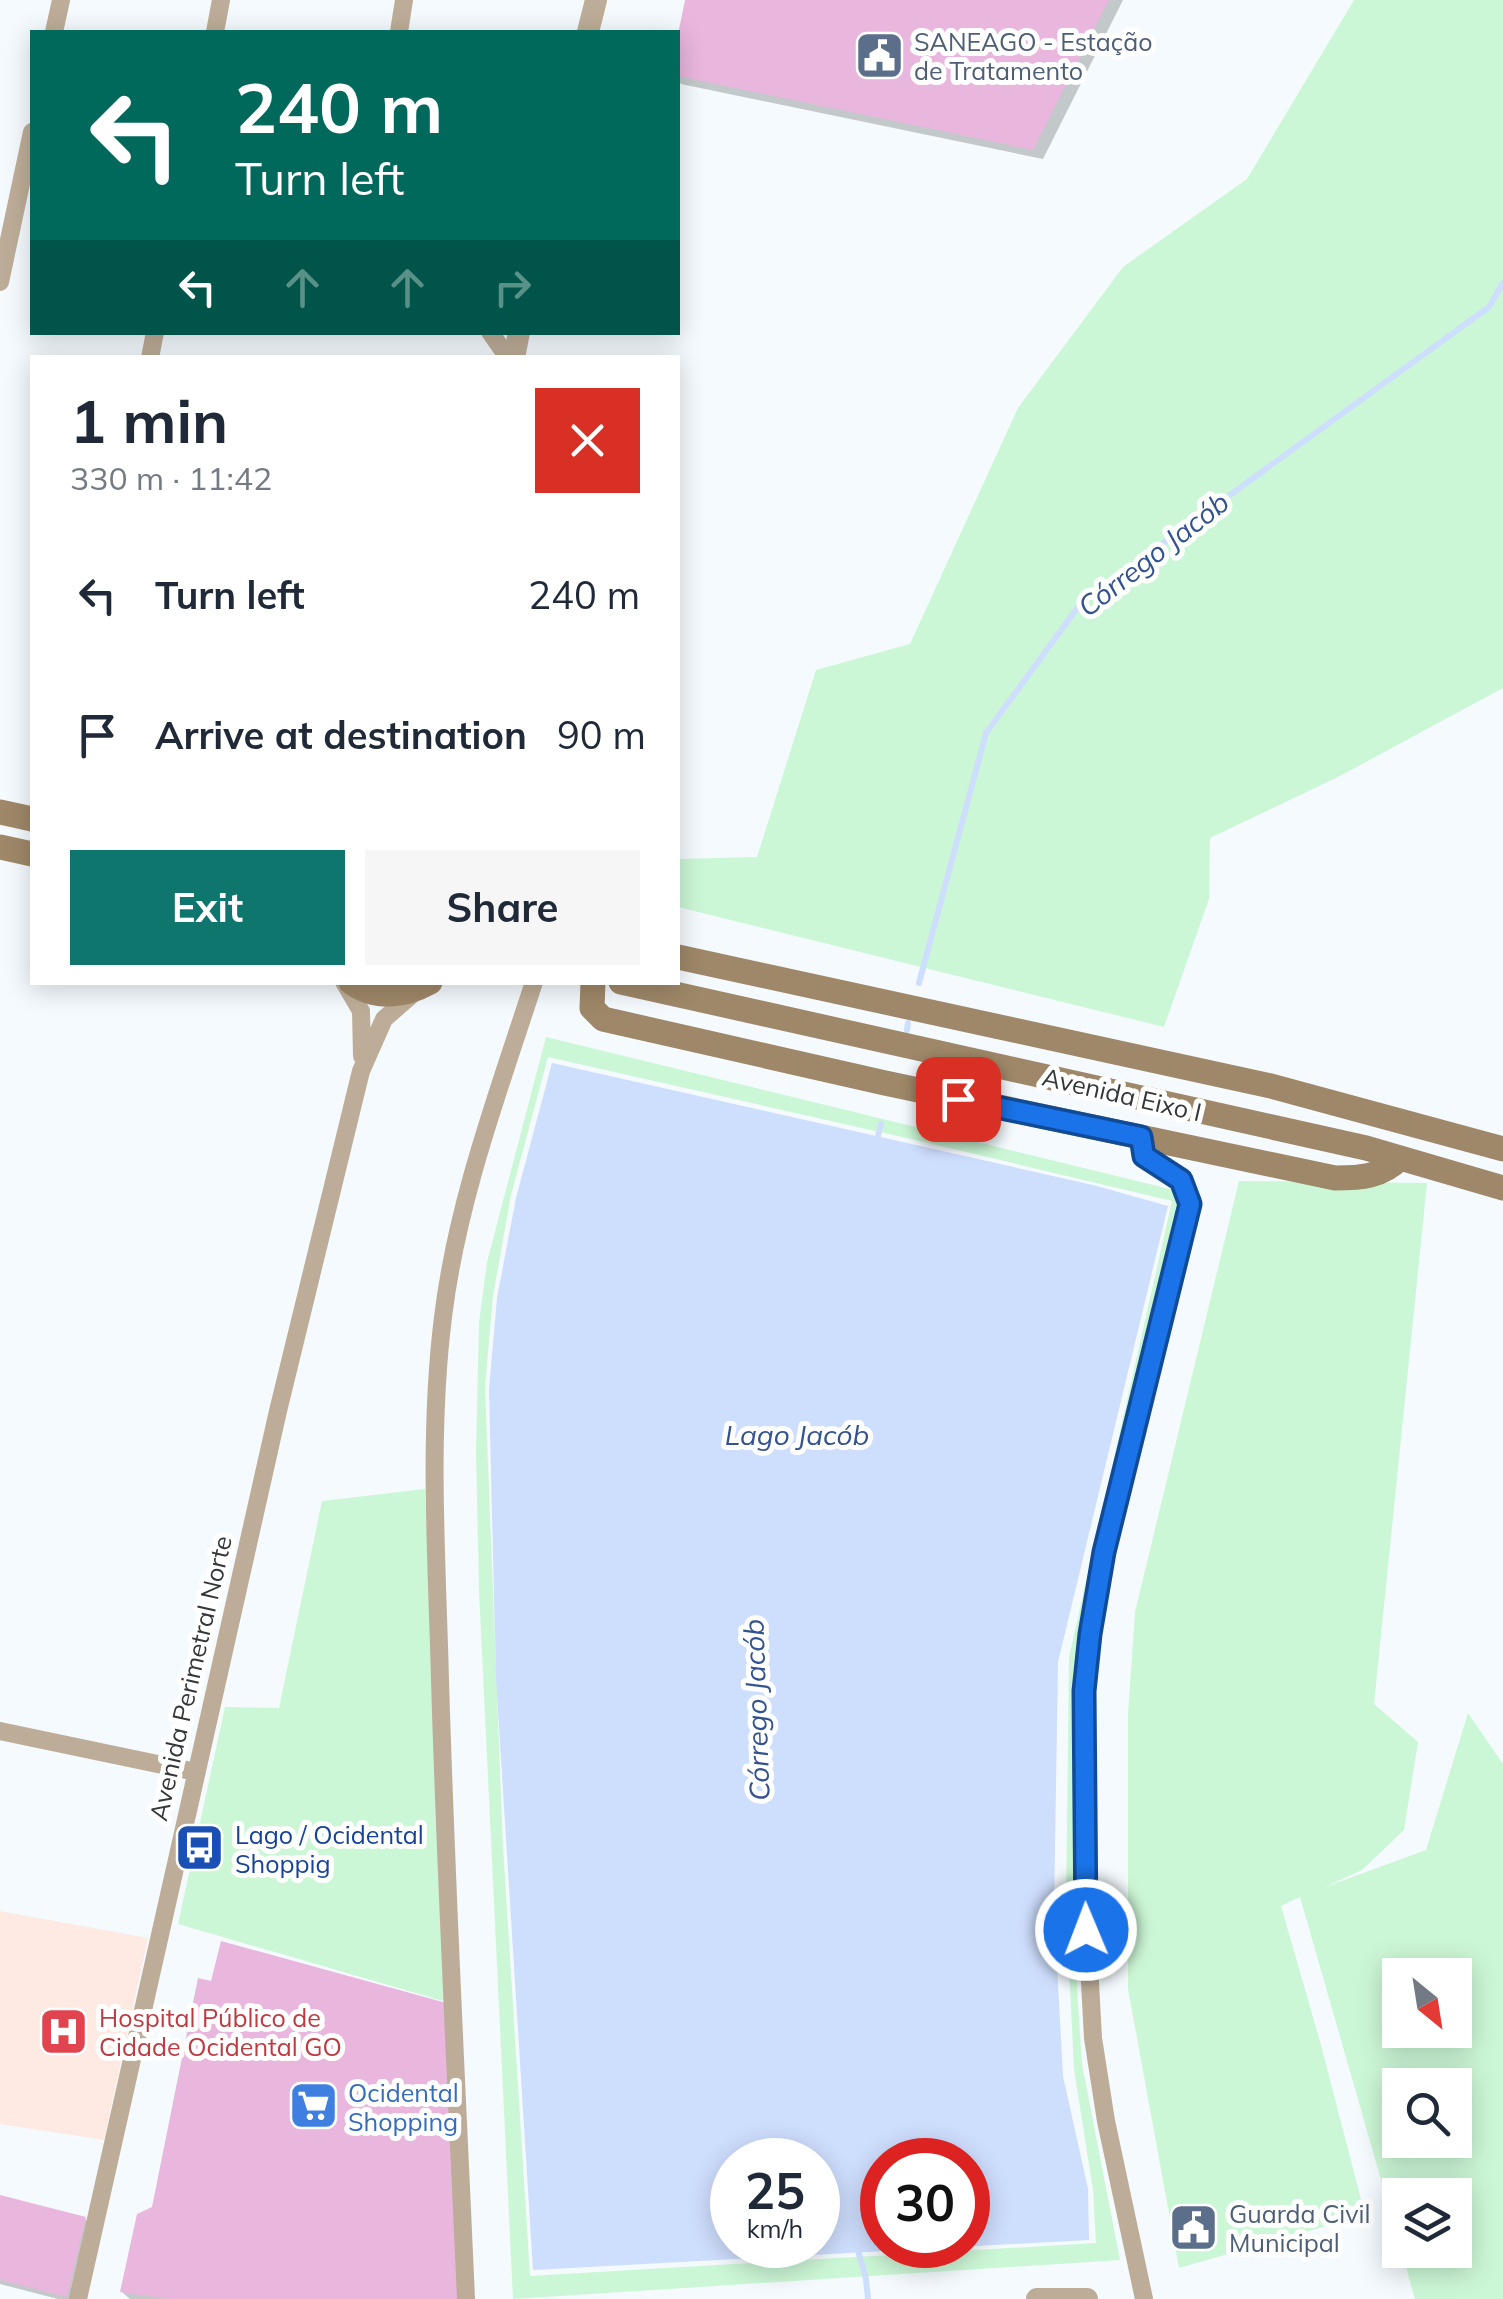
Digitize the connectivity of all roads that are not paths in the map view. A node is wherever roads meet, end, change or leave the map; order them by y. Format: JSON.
{"nodes":[{"id":1,"x":61,"y":0,"type":"edge"},
{"id":2,"x":221,"y":0,"type":"edge"},
{"id":3,"x":404,"y":0,"type":"edge"},
{"id":4,"x":596,"y":0,"type":"edge"},
{"id":5,"x":54,"y":30,"type":"edge"},
{"id":6,"x":214,"y":30,"type":"edge"},
{"id":7,"x":398,"y":30,"type":"edge"},
{"id":8,"x":588,"y":30,"type":"edge"},
{"id":9,"x":30,"y":141,"type":"edge"},
{"id":10,"x":0,"y":282,"type":"edge"},
{"id":11,"x":492,"y":335,"type":"edge"},
{"id":12,"x":509,"y":355,"type":"edge"},
{"id":13,"x":0,"y":812,"type":"edge"},
{"id":14,"x":30,"y":819,"type":"edge"},
{"id":15,"x":0,"y":847,"type":"edge"},
{"id":16,"x":30,"y":854,"type":"edge"},
{"id":17,"x":680,"y":956,"type":"edge"},
{"id":18,"x":349,"y":985,"type":"edge"},
{"id":19,"x":353,"y":985,"type":"edge"},
{"id":20,"x":426,"y":985,"type":"edge"},
{"id":21,"x":533,"y":985,"type":"edge"},
{"id":22,"x":592,"y":985,"type":"edge"},
{"id":23,"x":634,"y":985,"type":"edge"},
{"id":24,"x":362,"y":1071,"type":"junction"},
{"id":25,"x":1141,"y":1137,"type":"junction"},
{"id":26,"x":1503,"y":1149,"type":"edge"},
{"id":27,"x":1400,"y":1158,"type":"junction"},
{"id":28,"x":1503,"y":1188,"type":"edge"},
{"id":29,"x":0,"y":1731,"type":"edge"},
{"id":30,"x":196,"y":1772,"type":"junction"},
{"id":31,"x":78,"y":2299,"type":"edge"},
{"id":32,"x":466,"y":2299,"type":"edge"},
{"id":33,"x":1037,"y":2299,"type":"edge"},
{"id":34,"x":1087,"y":2299,"type":"edge"},
{"id":35,"x":1144,"y":2299,"type":"edge"}],
"edges":[{"from":1,"to":5,"type":"street"},
{"from":2,"to":6,"type":"street"},
{"from":3,"to":7,"type":"street"},
{"from":4,"to":8,"type":"street"},
{"from":9,"to":10,"type":"street"},
{"from":11,"to":12,"type":"street"},
{"from":13,"to":14,"type":"main road"},
{"from":15,"to":16,"type":"main road"},
{"from":17,"to":26,"type":"main road","name":"Avenida Eixo I"},
{"from":18,"to":24,"type":"street","name":"Avenida Perimetral Norte"},
{"from":19,"to":20,"type":"main road"},
{"from":20,"to":24,"type":"street","name":"Avenida Perimetral Norte"},
{"from":21,"to":32,"type":"street"},
{"from":22,"to":25,"type":"main road"},
{"from":23,"to":27,"type":"main road","name":"Avenida Eixo I"},
{"from":24,"to":30,"type":"street","name":"Avenida Perimetral Norte"},
{"from":25,"to":27,"type":"main road"},
{"from":25,"to":35,"type":"street"},
{"from":27,"to":28,"type":"main road","name":"Avenida Eixo I"},
{"from":29,"to":30,"type":"street"},
{"from":30,"to":31,"type":"street","name":"Avenida Perimetral Norte"},
{"from":33,"to":34,"type":"street"}]}
